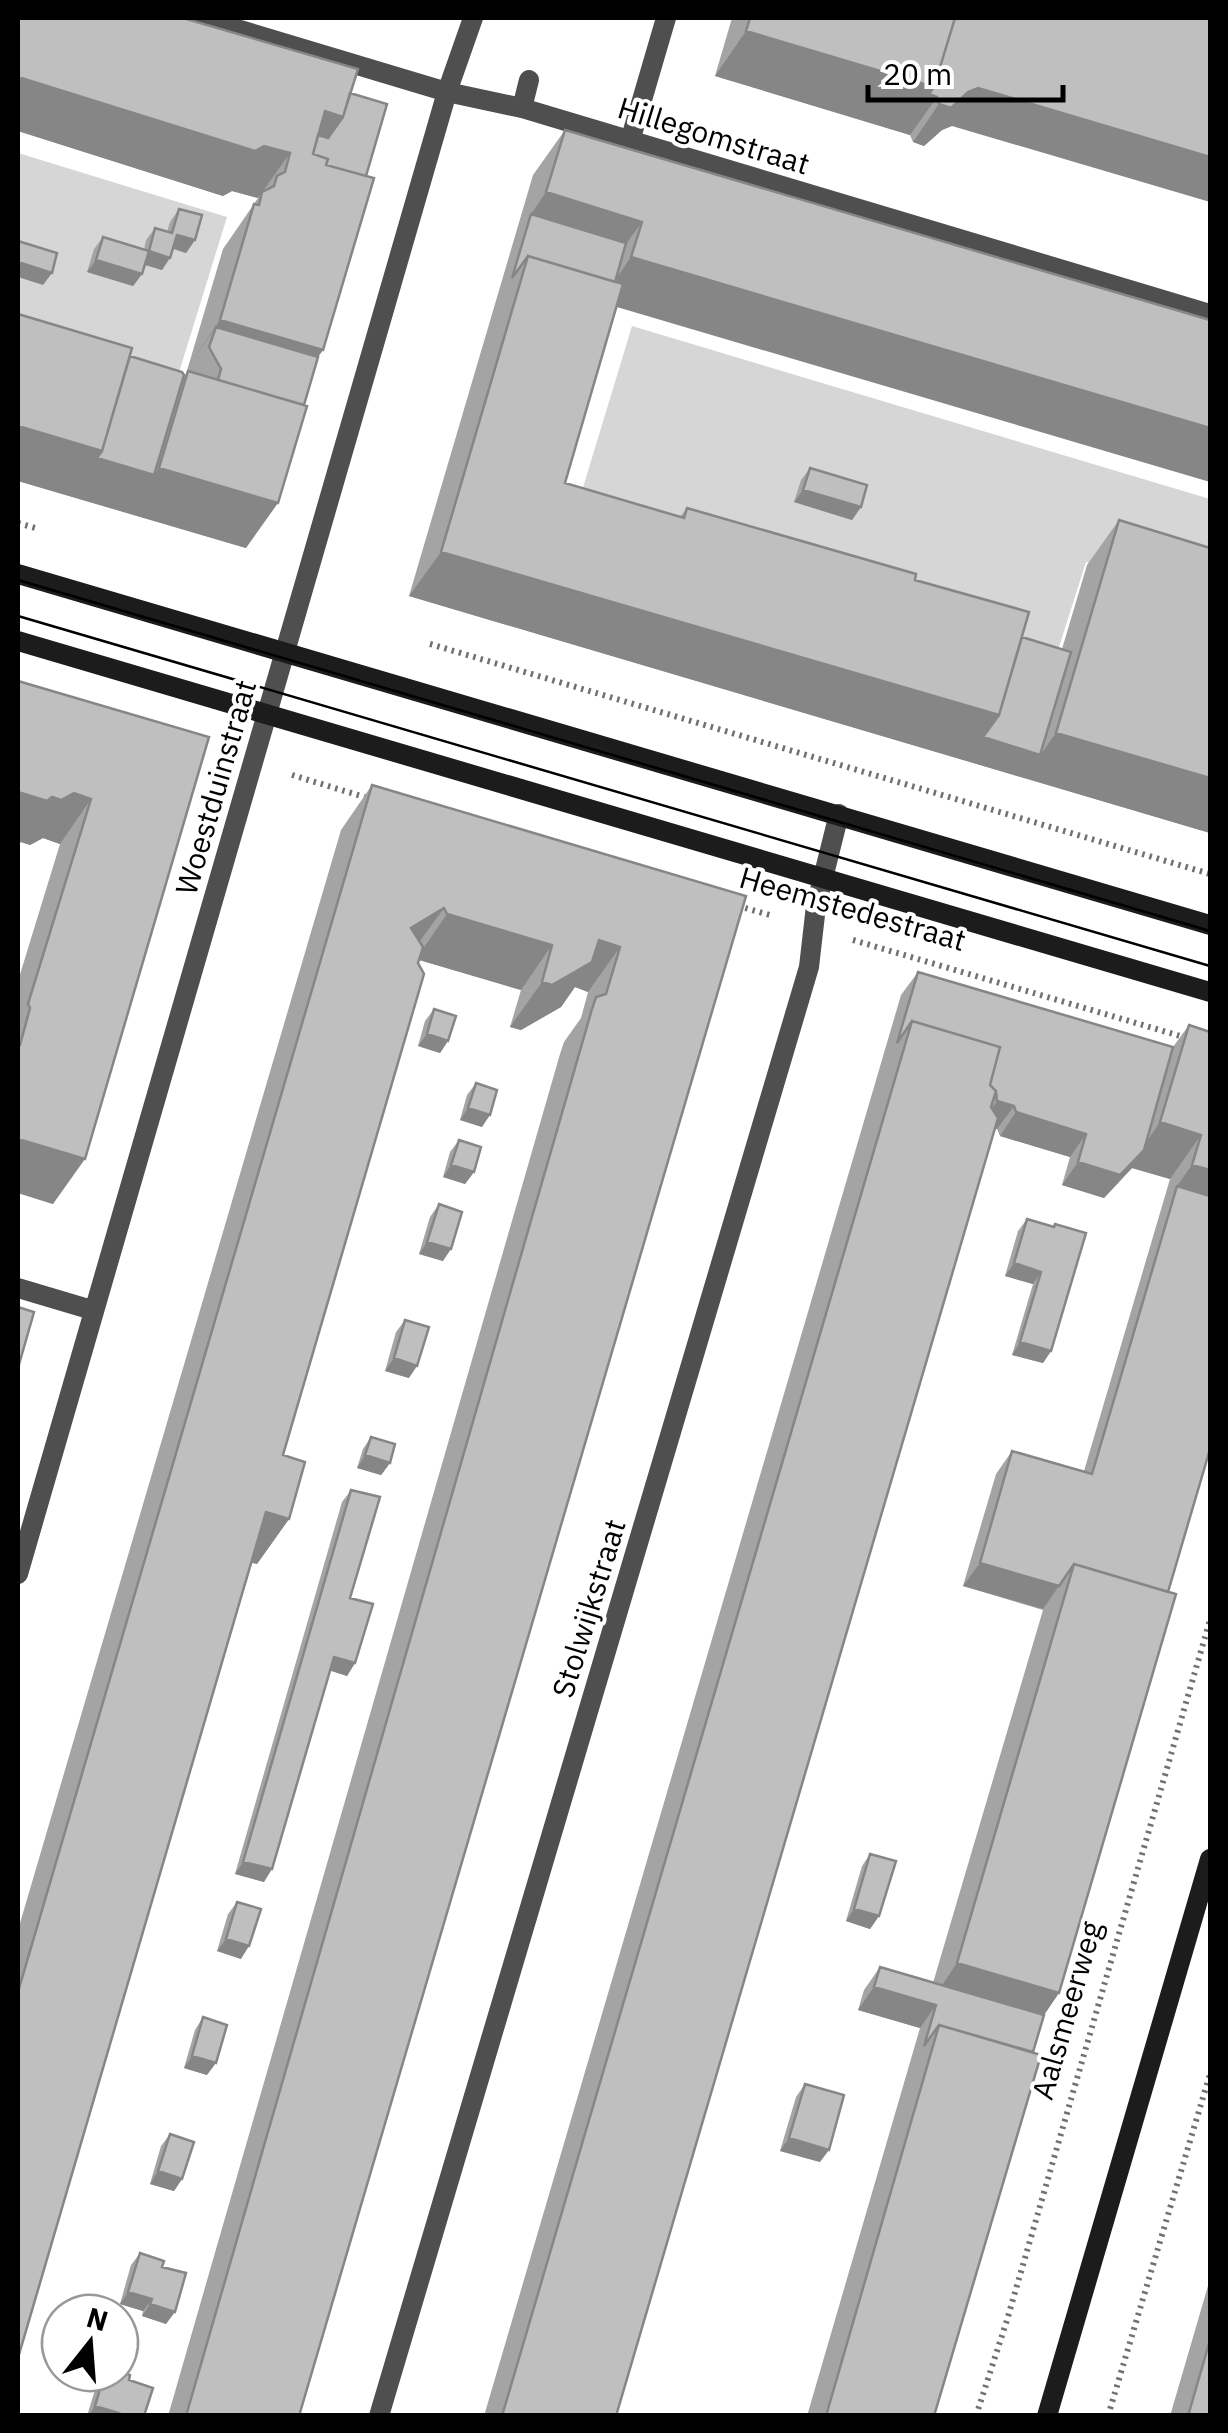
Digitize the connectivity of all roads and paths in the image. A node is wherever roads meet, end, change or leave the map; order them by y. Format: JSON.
{"nodes":[{"id":1,"x":200,"y":18,"type":"edge"},
{"id":2,"x":473,"y":18,"type":"edge"},
{"id":3,"x":666,"y":18,"type":"edge"},
{"id":4,"x":529,"y":80,"type":"dead end"},
{"id":5,"x":448,"y":92,"type":"junction"},
{"id":6,"x":522,"y":108,"type":"junction"},
{"id":7,"x":630,"y":141,"type":"junction"},
{"id":8,"x":1210,"y":314,"type":"edge"},
{"id":9,"x":18,"y":523,"type":"edge"},
{"id":10,"x":55,"y":534,"type":"dead end"},
{"id":11,"x":18,"y":574,"type":"edge"},
{"id":12,"x":18,"y":641,"type":"edge"},
{"id":13,"x":420,"y":641,"type":"dead end"},
{"id":14,"x":285,"y":654,"type":"junction"},
{"id":15,"x":268,"y":714,"type":"junction"},
{"id":16,"x":254,"y":764,"type":"junction"},
{"id":17,"x":374,"y":800,"type":"edge"},
{"id":18,"x":839,"y":814,"type":"junction"},
{"id":19,"x":1210,"y":874,"type":"edge"},
{"id":20,"x":822,"y":877,"type":"junction"},
{"id":21,"x":737,"y":906,"type":"edge"},
{"id":22,"x":1210,"y":925,"type":"edge"},
{"id":23,"x":814,"y":928,"type":"junction"},
{"id":24,"x":1210,"y":992,"type":"edge"},
{"id":25,"x":1192,"y":1040,"type":"edge"},
{"id":26,"x":18,"y":1288,"type":"edge"},
{"id":27,"x":92,"y":1310,"type":"junction"},
{"id":28,"x":18,"y":1574,"type":"edge"},
{"id":29,"x":1210,"y":1620,"type":"edge"},
{"id":30,"x":1210,"y":1860,"type":"edge"},
{"id":31,"x":1210,"y":2074,"type":"edge"},
{"id":32,"x":379,"y":2416,"type":"edge"},
{"id":33,"x":976,"y":2416,"type":"edge"},
{"id":34,"x":1047,"y":2416,"type":"edge"},
{"id":35,"x":1108,"y":2416,"type":"edge"}],
"edges":[{"from":1,"to":5,"type":"street","name":"Hillegomstraat"},
{"from":2,"to":5,"type":"street","name":"Woestduinstraat"},
{"from":3,"to":7,"type":"street"},
{"from":4,"to":6,"type":"street"},
{"from":5,"to":6,"type":"street","name":"Hillegomstraat"},
{"from":5,"to":14,"type":"street","name":"Woestduinstraat"},
{"from":6,"to":7,"type":"street","name":"Hillegomstraat"},
{"from":7,"to":8,"type":"street","name":"Hillegomstraat"},
{"from":9,"to":10,"type":"path"},
{"from":11,"to":14,"type":"street"},
{"from":12,"to":15,"type":"street","name":"Heemstedestraat"},
{"from":13,"to":19,"type":"path"},
{"from":14,"to":15,"type":"street","name":"Woestduinstraat"},
{"from":14,"to":18,"type":"street"},
{"from":15,"to":16,"type":"street","name":"Woestduinstraat"},
{"from":15,"to":20,"type":"street","name":"Heemstedestraat"},
{"from":16,"to":17,"type":"path"},
{"from":16,"to":27,"type":"street","name":"Woestduinstraat"},
{"from":18,"to":20,"type":"street","name":"Stolwijkstraat"},
{"from":18,"to":22,"type":"street"},
{"from":20,"to":23,"type":"street","name":"Stolwijkstraat"},
{"from":20,"to":24,"type":"street","name":"Heemstedestraat"},
{"from":21,"to":23,"type":"path","name":"Heemstedestraat"},
{"from":23,"to":25,"type":"path","name":"Heemstedestraat"},
{"from":23,"to":32,"type":"street","name":"Stolwijkstraat"},
{"from":26,"to":27,"type":"street"},
{"from":27,"to":28,"type":"street","name":"Woestduinstraat"},
{"from":29,"to":33,"type":"path","name":"Aalsmeerweg"},
{"from":30,"to":34,"type":"street"},
{"from":31,"to":35,"type":"path"}]}
